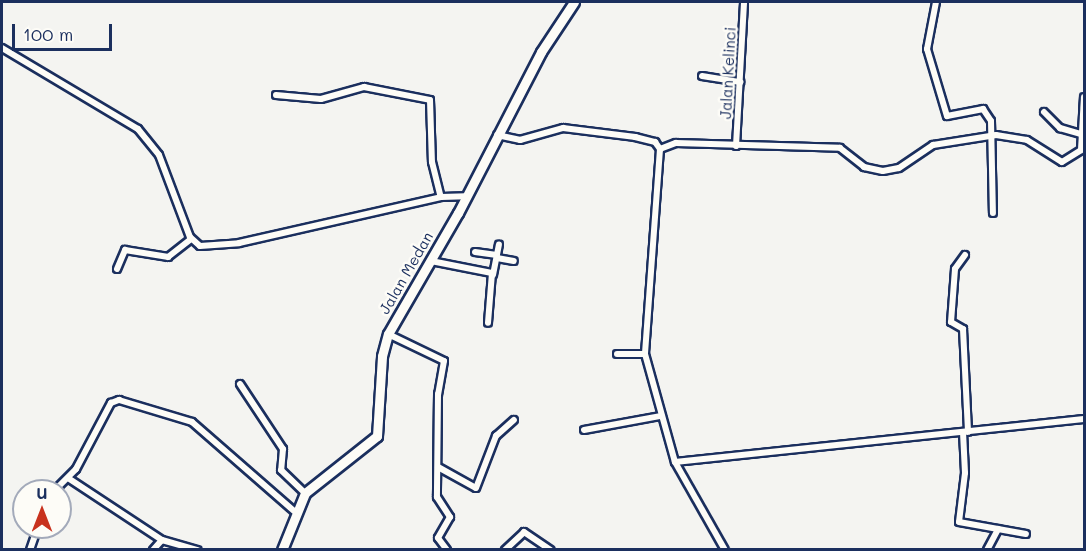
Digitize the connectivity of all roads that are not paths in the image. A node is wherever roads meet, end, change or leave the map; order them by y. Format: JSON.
{"nodes":[{"id":1,"x":574,"y":2,"type":"edge"},
{"id":2,"x":744,"y":2,"type":"edge"},
{"id":3,"x":936,"y":2,"type":"edge"},
{"id":4,"x":2,"y":48,"type":"edge"},
{"id":5,"x":702,"y":76,"type":"dead end"},
{"id":6,"x":741,"y":82,"type":"junction"},
{"id":7,"x":276,"y":95,"type":"dead end"},
{"id":8,"x":1084,"y":98,"type":"edge"},
{"id":9,"x":1044,"y":112,"type":"dead end"},
{"id":10,"x":1082,"y":134,"type":"junction"},
{"id":11,"x":497,"y":135,"type":"junction"},
{"id":12,"x":991,"y":135,"type":"junction"},
{"id":13,"x":736,"y":146,"type":"junction"},
{"id":14,"x":660,"y":149,"type":"junction"},
{"id":15,"x":466,"y":196,"type":"junction"},
{"id":16,"x":441,"y":197,"type":"junction"},
{"id":17,"x":993,"y":213,"type":"dead end"},
{"id":18,"x":191,"y":239,"type":"junction"},
{"id":19,"x":499,"y":245,"type":"dead end"},
{"id":20,"x":475,"y":252,"type":"dead end"},
{"id":21,"x":965,"y":255,"type":"dead end"},
{"id":22,"x":497,"y":257,"type":"junction"},
{"id":23,"x":431,"y":261,"type":"junction"},
{"id":24,"x":514,"y":261,"type":"dead end"},
{"id":25,"x":117,"y":269,"type":"dead end"},
{"id":26,"x":493,"y":275,"type":"junction"},
{"id":27,"x":488,"y":323,"type":"dead end"},
{"id":28,"x":388,"y":334,"type":"junction"},
{"id":29,"x":617,"y":354,"type":"dead end"},
{"id":30,"x":645,"y":354,"type":"junction"},
{"id":31,"x":240,"y":384,"type":"dead end"},
{"id":32,"x":660,"y":416,"type":"junction"},
{"id":33,"x":1084,"y":419,"type":"edge"},
{"id":34,"x":514,"y":420,"type":"dead end"},
{"id":35,"x":584,"y":430,"type":"dead end"},
{"id":36,"x":965,"y":432,"type":"junction"},
{"id":37,"x":675,"y":462,"type":"junction"},
{"id":38,"x":438,"y":466,"type":"junction"},
{"id":39,"x":68,"y":478,"type":"joint"},
{"id":40,"x":304,"y":493,"type":"junction"},
{"id":41,"x":294,"y":511,"type":"junction"},
{"id":42,"x":998,"y":530,"type":"junction"},
{"id":43,"x":1026,"y":534,"type":"dead end"},
{"id":44,"x":162,"y":540,"type":"junction"},
{"id":45,"x":153,"y":549,"type":"edge"},
{"id":46,"x":198,"y":549,"type":"edge"},
{"id":47,"x":282,"y":549,"type":"edge"},
{"id":48,"x":447,"y":549,"type":"edge"},
{"id":49,"x":506,"y":549,"type":"edge"},
{"id":50,"x":551,"y":549,"type":"edge"},
{"id":51,"x":725,"y":549,"type":"edge"},
{"id":52,"x":987,"y":549,"type":"edge"}],
"edges":[{"from":1,"to":11,"type":"highway","name":"Jalan Medan"},
{"from":2,"to":6,"type":"street","name":"Jalan Kelinci"},
{"from":3,"to":12,"type":"street"},
{"from":4,"to":18,"type":"street"},
{"from":5,"to":6,"type":"street"},
{"from":6,"to":13,"type":"street","name":"Jalan Kelinci"},
{"from":7,"to":16,"type":"street"},
{"from":8,"to":10,"type":"street"},
{"from":9,"to":10,"type":"street"},
{"from":10,"to":12,"type":"street"},
{"from":11,"to":14,"type":"street"},
{"from":11,"to":15,"type":"highway","name":"Jalan Medan"},
{"from":12,"to":13,"type":"street"},
{"from":12,"to":17,"type":"street"},
{"from":13,"to":14,"type":"street"},
{"from":14,"to":30,"type":"street"},
{"from":15,"to":16,"type":"street"},
{"from":15,"to":23,"type":"highway","name":"Jalan Medan"},
{"from":16,"to":18,"type":"street"},
{"from":18,"to":25,"type":"street"},
{"from":19,"to":22,"type":"street"},
{"from":20,"to":22,"type":"street"},
{"from":21,"to":36,"type":"street"},
{"from":22,"to":24,"type":"street"},
{"from":22,"to":26,"type":"street"},
{"from":23,"to":26,"type":"street"},
{"from":23,"to":28,"type":"highway","name":"Jalan Medan"},
{"from":26,"to":27,"type":"street"},
{"from":28,"to":38,"type":"street"},
{"from":28,"to":40,"type":"highway","name":"Jalan Medan"},
{"from":29,"to":30,"type":"street"},
{"from":30,"to":32,"type":"street"},
{"from":31,"to":40,"type":"street"},
{"from":32,"to":35,"type":"street"},
{"from":32,"to":37,"type":"street"},
{"from":33,"to":36,"type":"street"},
{"from":34,"to":38,"type":"street"},
{"from":36,"to":37,"type":"street"},
{"from":36,"to":42,"type":"street"},
{"from":37,"to":51,"type":"street"},
{"from":38,"to":48,"type":"street"},
{"from":39,"to":41,"type":"street"},
{"from":39,"to":44,"type":"street"},
{"from":40,"to":41,"type":"highway","name":"Jalan Medan"},
{"from":41,"to":47,"type":"highway","name":"Jalan Medan"},
{"from":42,"to":43,"type":"street"},
{"from":42,"to":52,"type":"street"},
{"from":44,"to":45,"type":"street"},
{"from":44,"to":46,"type":"street"},
{"from":49,"to":50,"type":"street"}]}
